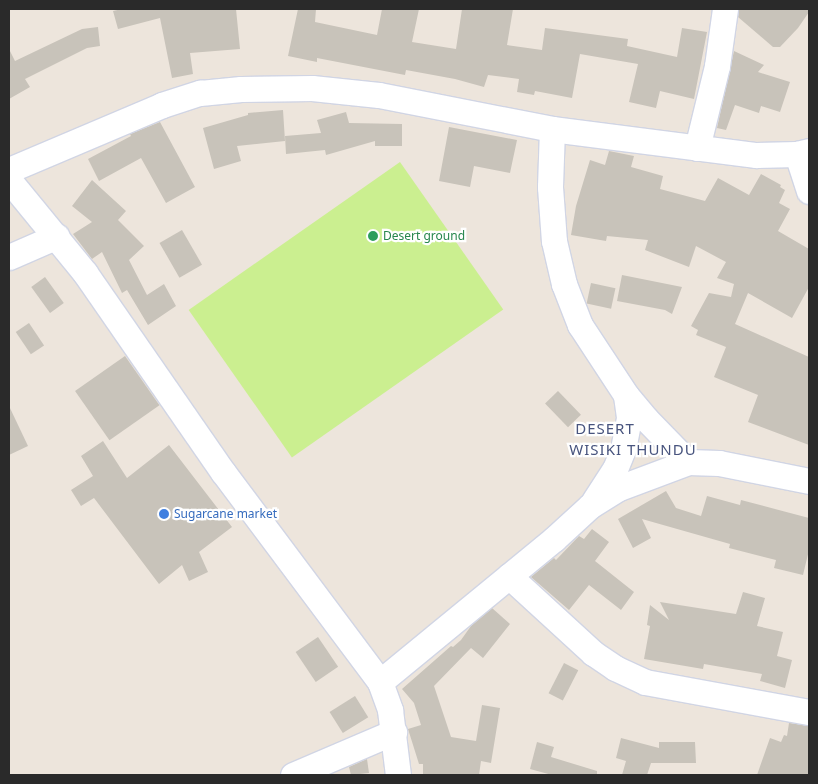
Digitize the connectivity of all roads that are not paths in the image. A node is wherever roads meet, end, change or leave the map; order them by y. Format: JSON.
{"nodes":[{"id":1,"x":725,"y":9,"type":"edge"},
{"id":2,"x":552,"y":129,"type":"junction"},
{"id":3,"x":697,"y":148,"type":"junction"},
{"id":4,"x":803,"y":153,"type":"edge"},
{"id":5,"x":9,"y":170,"type":"edge"},
{"id":6,"x":9,"y":180,"type":"edge"},
{"id":7,"x":809,"y":192,"type":"edge"},
{"id":8,"x":57,"y":236,"type":"junction"},
{"id":9,"x":9,"y":257,"type":"edge"},
{"id":10,"x":626,"y":395,"type":"junction"},
{"id":11,"x":688,"y":462,"type":"junction"},
{"id":12,"x":809,"y":481,"type":"edge"},
{"id":13,"x":590,"y":506,"type":"junction"},
{"id":14,"x":509,"y":576,"type":"junction"},
{"id":15,"x":380,"y":682,"type":"junction"},
{"id":16,"x":809,"y":712,"type":"edge"},
{"id":17,"x":394,"y":732,"type":"junction"},
{"id":18,"x":293,"y":775,"type":"edge"},
{"id":19,"x":398,"y":775,"type":"edge"}],
"edges":[{"from":1,"to":3,"type":"street"},
{"from":2,"to":3,"type":"street"},
{"from":2,"to":5,"type":"street"},
{"from":2,"to":10,"type":"street"},
{"from":3,"to":4,"type":"street"},
{"from":4,"to":7,"type":"street"},
{"from":6,"to":8,"type":"street"},
{"from":8,"to":9,"type":"street"},
{"from":8,"to":15,"type":"street"},
{"from":10,"to":11,"type":"street"},
{"from":10,"to":13,"type":"street"},
{"from":11,"to":12,"type":"street"},
{"from":11,"to":13,"type":"street"},
{"from":13,"to":14,"type":"street"},
{"from":14,"to":15,"type":"street"},
{"from":14,"to":16,"type":"street"},
{"from":15,"to":17,"type":"street"},
{"from":17,"to":18,"type":"street"},
{"from":17,"to":19,"type":"street"}]}
